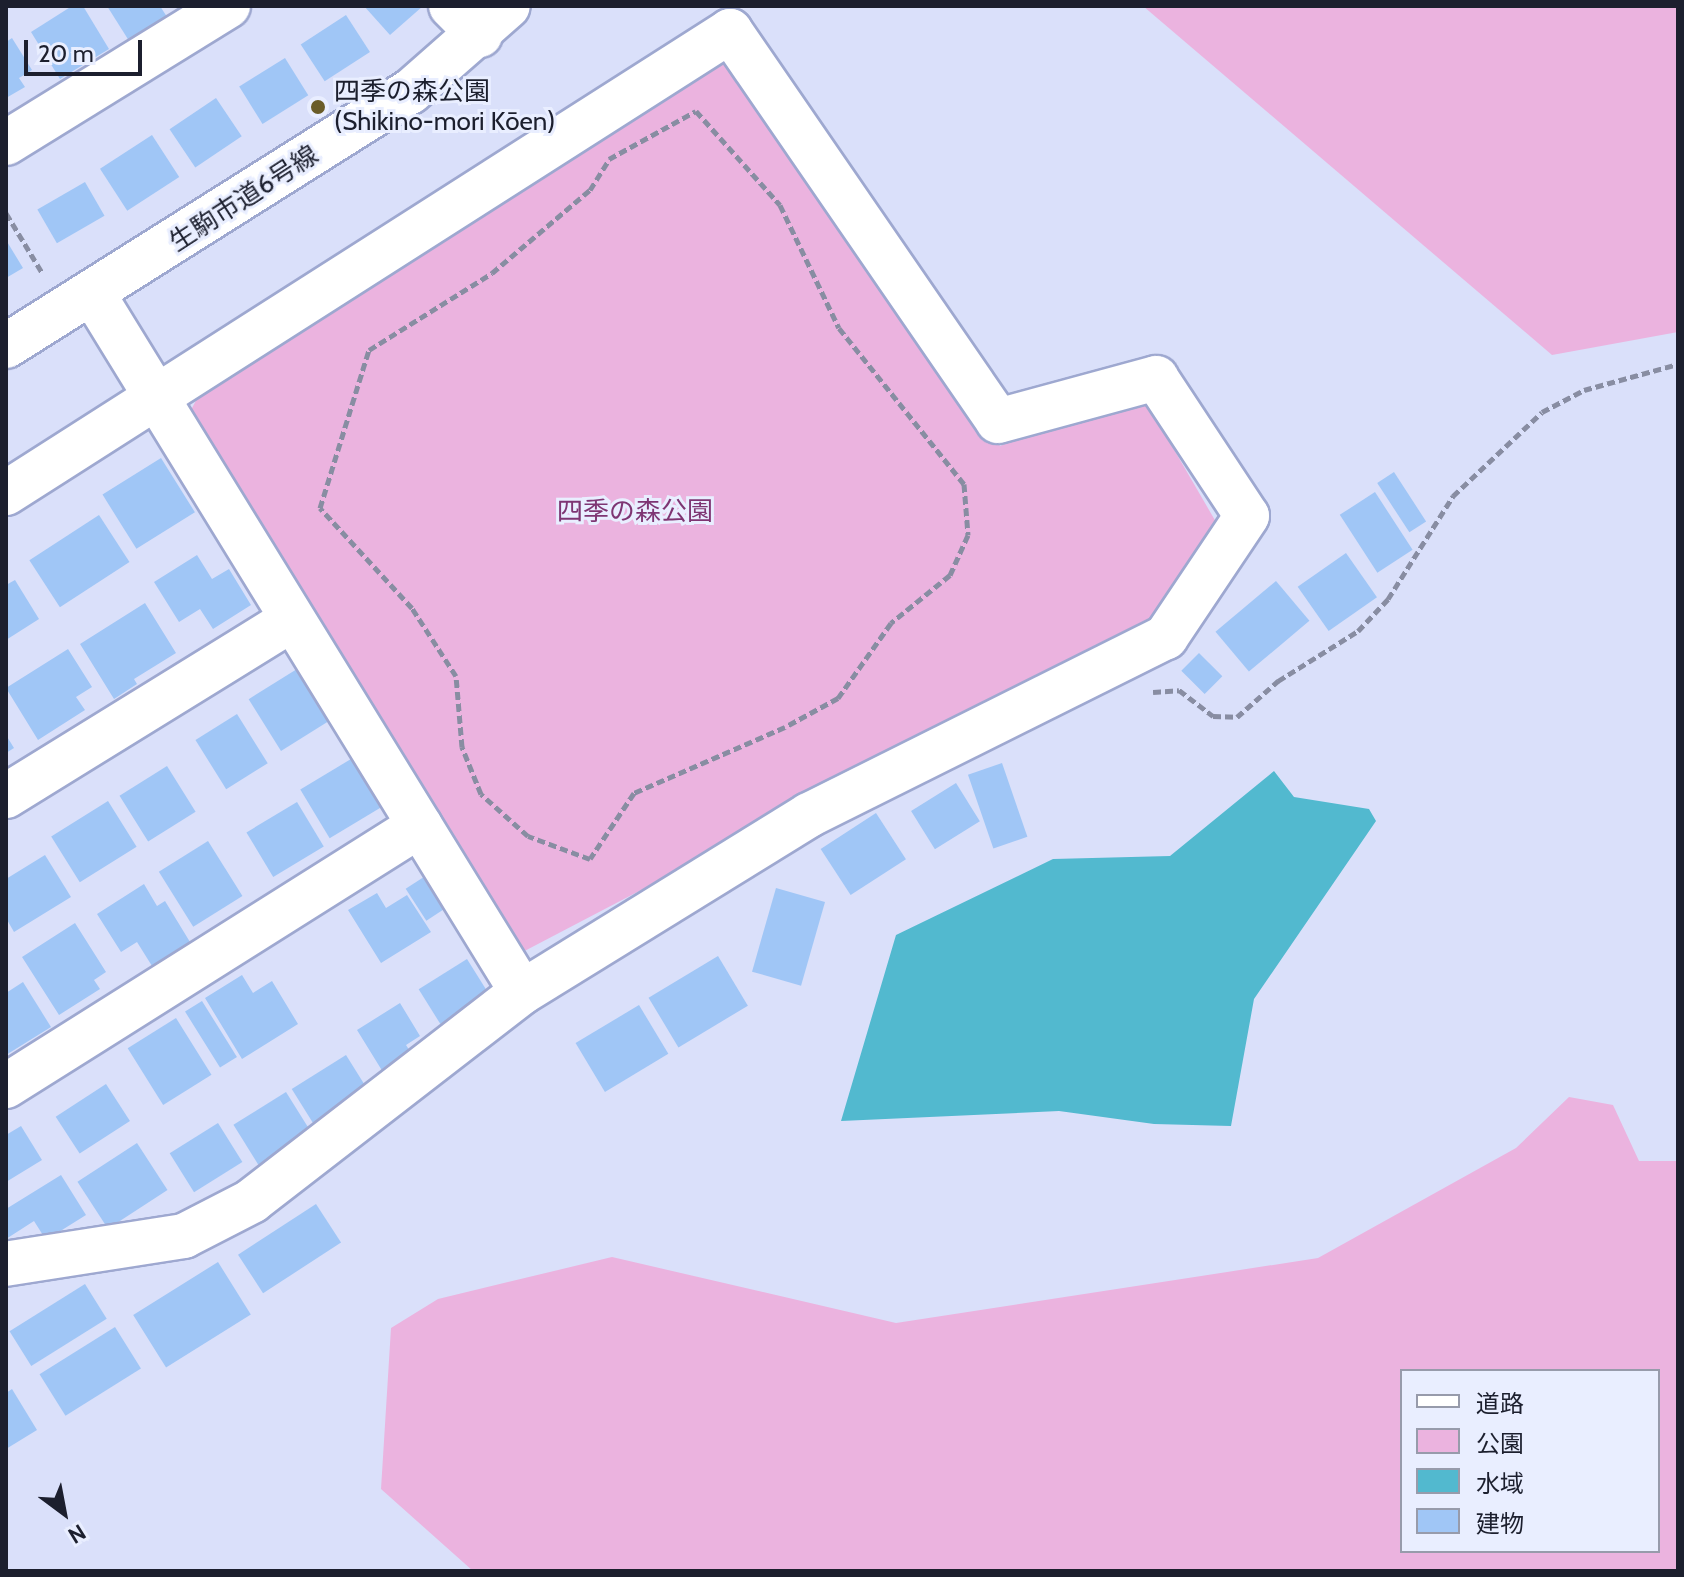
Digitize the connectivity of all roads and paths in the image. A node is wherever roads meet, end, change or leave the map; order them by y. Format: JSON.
{"nodes":[{"id":1,"x":228,"y":6,"type":"edge"},
{"id":2,"x":479,"y":16,"type":"edge"},
{"id":3,"x":6,"y":143,"type":"edge"},
{"id":4,"x":733,"y":152,"type":"joint"},
{"id":5,"x":6,"y":213,"type":"edge"},
{"id":6,"x":45,"y":279,"type":"dead end"},
{"id":7,"x":93,"y":294,"type":"junction"},
{"id":8,"x":6,"y":346,"type":"edge"},
{"id":9,"x":1678,"y":364,"type":"edge"},
{"id":10,"x":154,"y":397,"type":"junction"},
{"id":11,"x":6,"y":493,"type":"edge"},
{"id":12,"x":289,"y":621,"type":"junction"},
{"id":13,"x":1136,"y":693,"type":"dead end"},
{"id":14,"x":6,"y":796,"type":"edge"},
{"id":15,"x":420,"y":825,"type":"junction"},
{"id":16,"x":522,"y":992,"type":"junction"},
{"id":17,"x":6,"y":1086,"type":"edge"},
{"id":18,"x":6,"y":1264,"type":"edge"}],
"edges":[{"from":1,"to":3,"type":"street"},
{"from":2,"to":7,"type":"street","name":"生駒市道6号線"},
{"from":4,"to":4,"type":"path"},
{"from":5,"to":6,"type":"path"},
{"from":7,"to":8,"type":"street","name":"生駒市道6号線"},
{"from":7,"to":10,"type":"street"},
{"from":9,"to":13,"type":"path"},
{"from":10,"to":11,"type":"street"},
{"from":10,"to":12,"type":"street"},
{"from":10,"to":16,"type":"street"},
{"from":12,"to":14,"type":"street"},
{"from":12,"to":15,"type":"street"},
{"from":15,"to":16,"type":"street"},
{"from":15,"to":17,"type":"street"},
{"from":16,"to":18,"type":"street"}]}
